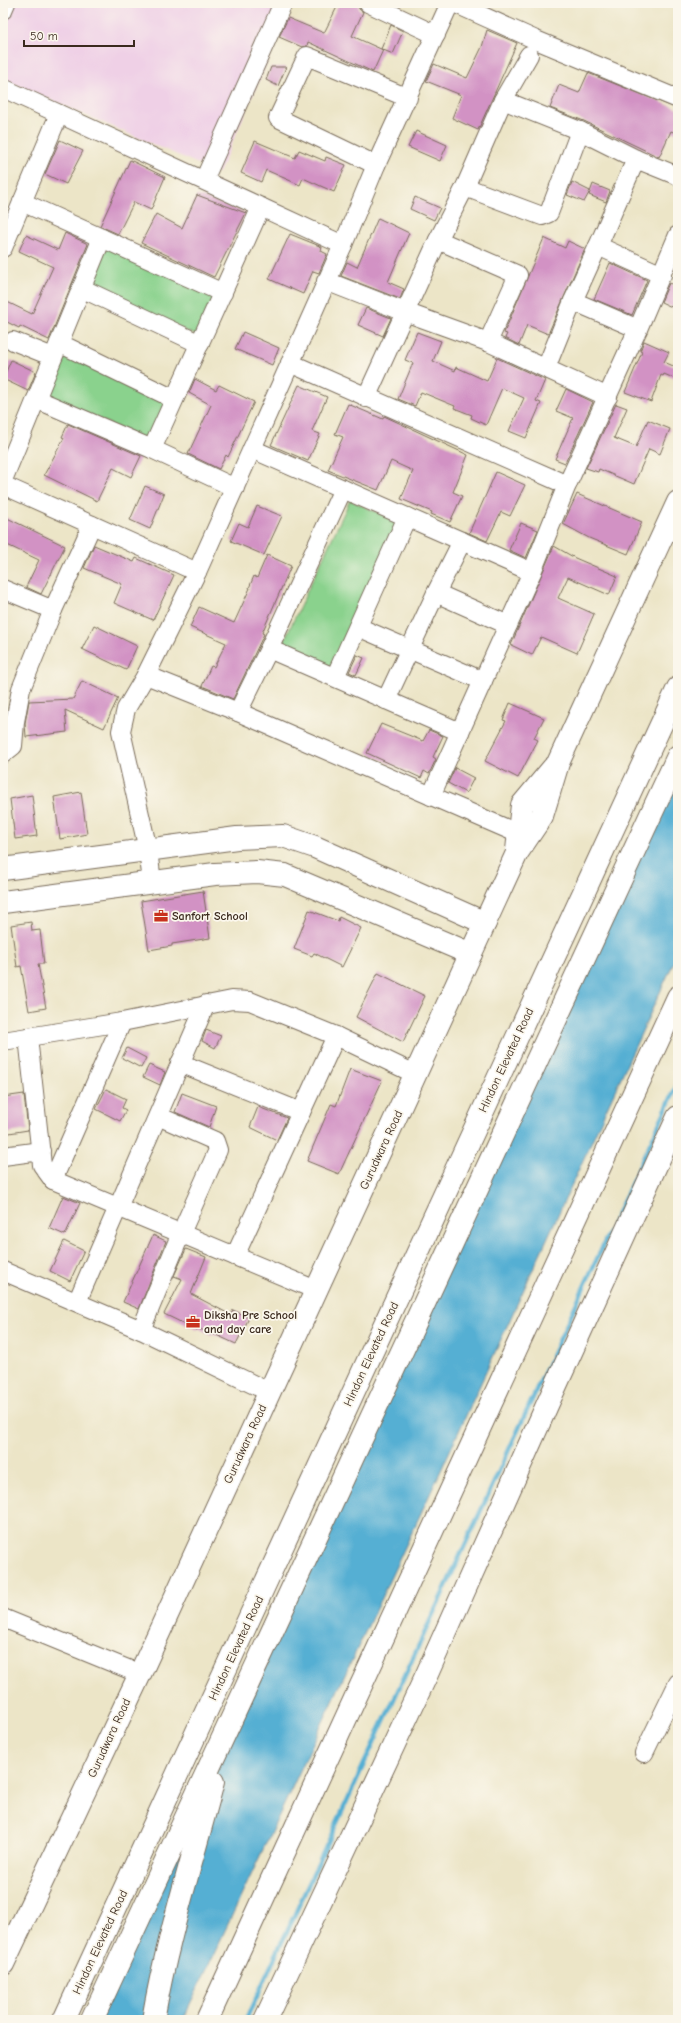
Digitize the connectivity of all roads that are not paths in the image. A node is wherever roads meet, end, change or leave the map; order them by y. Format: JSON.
{"nodes":[{"id":1,"x":6,"y":3,"type":"edge"},
{"id":2,"x":283,"y":3,"type":"edge"},
{"id":3,"x":368,"y":3,"type":"edge"},
{"id":4,"x":450,"y":3,"type":"edge"},
{"id":5,"x":454,"y":3,"type":"edge"},
{"id":6,"x":3,"y":10,"type":"edge"},
{"id":7,"x":436,"y":35,"type":"junction"},
{"id":8,"x":529,"y":55,"type":"dead end"},
{"id":9,"x":3,"y":88,"type":"edge"},
{"id":10,"x":408,"y":98,"type":"junction"},
{"id":11,"x":504,"y":100,"type":"junction"},
{"id":12,"x":678,"y":100,"type":"edge"},
{"id":13,"x":59,"y":114,"type":"junction"},
{"id":14,"x":580,"y":131,"type":"junction"},
{"id":15,"x":636,"y":158,"type":"junction"},
{"id":16,"x":376,"y":165,"type":"junction"},
{"id":17,"x":678,"y":176,"type":"edge"},
{"id":18,"x":204,"y":180,"type":"junction"},
{"id":19,"x":465,"y":187,"type":"junction"},
{"id":20,"x":261,"y":207,"type":"junction"},
{"id":21,"x":14,"y":209,"type":"edge"},
{"id":22,"x":678,"y":235,"type":"edge"},
{"id":23,"x":102,"y":238,"type":"junction"},
{"id":24,"x":438,"y":240,"type":"junction"},
{"id":25,"x":343,"y":245,"type":"junction"},
{"id":26,"x":598,"y":246,"type":"junction"},
{"id":27,"x":3,"y":248,"type":"edge"},
{"id":28,"x":662,"y":275,"type":"junction"},
{"id":29,"x":326,"y":281,"type":"junction"},
{"id":30,"x":81,"y":288,"type":"junction"},
{"id":31,"x":223,"y":293,"type":"junction"},
{"id":32,"x":573,"y":301,"type":"junction"},
{"id":33,"x":405,"y":312,"type":"junction"},
{"id":34,"x":638,"y":329,"type":"junction"},
{"id":35,"x":13,"y":341,"type":"dead end"},
{"id":36,"x":488,"y":342,"type":"junction"},
{"id":37,"x":200,"y":344,"type":"junction"},
{"id":38,"x":56,"y":350,"type":"junction"},
{"id":39,"x":290,"y":363,"type":"junction"},
{"id":40,"x":546,"y":368,"type":"junction"},
{"id":41,"x":608,"y":397,"type":"junction"},
{"id":42,"x":366,"y":398,"type":"junction"},
{"id":43,"x":36,"y":399,"type":"junction"},
{"id":44,"x":174,"y":399,"type":"junction"},
{"id":45,"x":152,"y":449,"type":"junction"},
{"id":46,"x":252,"y":449,"type":"junction"},
{"id":47,"x":3,"y":480,"type":"edge"},
{"id":48,"x":3,"y":485,"type":"edge"},
{"id":49,"x":567,"y":485,"type":"junction"},
{"id":50,"x":235,"y":488,"type":"junction"},
{"id":51,"x":343,"y":489,"type":"junction"},
{"id":52,"x":678,"y":502,"type":"edge"},
{"id":53,"x":407,"y":517,"type":"junction"},
{"id":54,"x":92,"y":525,"type":"junction"},
{"id":55,"x":462,"y":542,"type":"junction"},
{"id":56,"x":197,"y":572,"type":"junction"},
{"id":57,"x":532,"y":572,"type":"junction"},
{"id":58,"x":3,"y":589,"type":"edge"},
{"id":59,"x":436,"y":593,"type":"junction"},
{"id":60,"x":53,"y":610,"type":"junction"},
{"id":61,"x":508,"y":625,"type":"junction"},
{"id":62,"x":358,"y":627,"type":"junction"},
{"id":63,"x":269,"y":649,"type":"junction"},
{"id":64,"x":409,"y":650,"type":"junction"},
{"id":65,"x":146,"y":675,"type":"junction"},
{"id":66,"x":335,"y":678,"type":"junction"},
{"id":67,"x":482,"y":681,"type":"junction"},
{"id":68,"x":678,"y":688,"type":"edge"},
{"id":69,"x":386,"y":700,"type":"junction"},
{"id":70,"x":238,"y":712,"type":"junction"},
{"id":71,"x":9,"y":719,"type":"edge"},
{"id":72,"x":460,"y":732,"type":"junction"},
{"id":73,"x":3,"y":754,"type":"edge"},
{"id":74,"x":678,"y":756,"type":"edge"},
{"id":75,"x":431,"y":796,"type":"junction"},
{"id":76,"x":518,"y":844,"type":"junction"},
{"id":77,"x":148,"y":850,"type":"junction"},
{"id":78,"x":3,"y":869,"type":"edge"},
{"id":79,"x":152,"y":882,"type":"junction"},
{"id":80,"x":3,"y":902,"type":"edge"},
{"id":81,"x":485,"y":923,"type":"junction"},
{"id":82,"x":471,"y":954,"type":"junction"},
{"id":83,"x":678,"y":997,"type":"edge"},
{"id":84,"x":206,"y":1004,"type":"junction"},
{"id":85,"x":122,"y":1022,"type":"junction"},
{"id":86,"x":336,"y":1036,"type":"junction"},
{"id":87,"x":28,"y":1037,"type":"junction"},
{"id":88,"x":3,"y":1041,"type":"edge"},
{"id":89,"x":180,"y":1063,"type":"junction"},
{"id":90,"x":415,"y":1074,"type":"junction"},
{"id":91,"x":301,"y":1112,"type":"junction"},
{"id":92,"x":158,"y":1116,"type":"junction"},
{"id":93,"x":678,"y":1117,"type":"edge"},
{"id":94,"x":41,"y":1150,"type":"junction"},
{"id":95,"x":3,"y":1156,"type":"edge"},
{"id":96,"x":53,"y":1180,"type":"junction"},
{"id":97,"x":118,"y":1207,"type":"junction"},
{"id":98,"x":181,"y":1233,"type":"junction"},
{"id":99,"x":235,"y":1256,"type":"junction"},
{"id":100,"x":3,"y":1271,"type":"edge"},
{"id":101,"x":316,"y":1290,"type":"junction"},
{"id":102,"x":77,"y":1302,"type":"junction"},
{"id":103,"x":141,"y":1330,"type":"junction"},
{"id":104,"x":269,"y":1392,"type":"junction"},
{"id":105,"x":3,"y":1618,"type":"edge"},
{"id":106,"x":140,"y":1674,"type":"junction"},
{"id":107,"x":678,"y":1683,"type":"edge"},
{"id":108,"x":228,"y":1727,"type":"junction"},
{"id":109,"x":644,"y":1753,"type":"dead end"},
{"id":110,"x":3,"y":1964,"type":"edge"},
{"id":111,"x":64,"y":2020,"type":"edge"},
{"id":112,"x":92,"y":2020,"type":"edge"},
{"id":113,"x":152,"y":2020,"type":"edge"},
{"id":114,"x":207,"y":2020,"type":"edge"},
{"id":115,"x":265,"y":2020,"type":"edge"}],
"edges":[{"from":1,"to":6,"type":"street"},
{"from":2,"to":18,"type":"street"},
{"from":3,"to":7,"type":"street"},
{"from":4,"to":7,"type":"street"},
{"from":5,"to":12,"type":"street"},
{"from":7,"to":10,"type":"street"},
{"from":8,"to":11,"type":"street"},
{"from":9,"to":13,"type":"street"},
{"from":10,"to":16,"type":"street"},
{"from":10,"to":16,"type":"street"},
{"from":11,"to":14,"type":"street"},
{"from":11,"to":19,"type":"street"},
{"from":13,"to":18,"type":"street"},
{"from":13,"to":21,"type":"street"},
{"from":14,"to":15,"type":"street"},
{"from":14,"to":19,"type":"street"},
{"from":15,"to":17,"type":"street"},
{"from":15,"to":26,"type":"street"},
{"from":16,"to":25,"type":"street"},
{"from":18,"to":20,"type":"street"},
{"from":19,"to":24,"type":"street"},
{"from":20,"to":25,"type":"street"},
{"from":20,"to":31,"type":"street"},
{"from":21,"to":23,"type":"street"},
{"from":21,"to":27,"type":"street"},
{"from":22,"to":28,"type":"street"},
{"from":23,"to":30,"type":"street"},
{"from":23,"to":31,"type":"street"},
{"from":24,"to":33,"type":"street"},
{"from":24,"to":36,"type":"street"},
{"from":25,"to":29,"type":"street"},
{"from":26,"to":28,"type":"street"},
{"from":26,"to":32,"type":"street"},
{"from":28,"to":34,"type":"street"},
{"from":29,"to":33,"type":"street"},
{"from":29,"to":39,"type":"street"},
{"from":30,"to":37,"type":"street"},
{"from":30,"to":38,"type":"street"},
{"from":31,"to":37,"type":"street"},
{"from":32,"to":34,"type":"street"},
{"from":32,"to":40,"type":"street"},
{"from":33,"to":36,"type":"street"},
{"from":33,"to":42,"type":"street"},
{"from":34,"to":41,"type":"street"},
{"from":35,"to":38,"type":"street"},
{"from":36,"to":40,"type":"street"},
{"from":37,"to":44,"type":"street"},
{"from":38,"to":43,"type":"street"},
{"from":38,"to":44,"type":"street"},
{"from":39,"to":42,"type":"street"},
{"from":39,"to":46,"type":"street"},
{"from":40,"to":41,"type":"street"},
{"from":41,"to":49,"type":"street"},
{"from":42,"to":49,"type":"street"},
{"from":43,"to":45,"type":"street"},
{"from":43,"to":47,"type":"street"},
{"from":44,"to":45,"type":"street"},
{"from":45,"to":50,"type":"street"},
{"from":46,"to":50,"type":"street"},
{"from":46,"to":51,"type":"street"},
{"from":48,"to":54,"type":"street"},
{"from":49,"to":57,"type":"street"},
{"from":50,"to":56,"type":"street"},
{"from":51,"to":53,"type":"street"},
{"from":51,"to":63,"type":"street"},
{"from":52,"to":76,"type":"main road","name":"Gurudwara Road"},
{"from":53,"to":55,"type":"street"},
{"from":53,"to":62,"type":"street"},
{"from":54,"to":56,"type":"street"},
{"from":54,"to":60,"type":"street"},
{"from":55,"to":57,"type":"street"},
{"from":55,"to":59,"type":"street"},
{"from":56,"to":65,"type":"street"},
{"from":57,"to":61,"type":"street"},
{"from":58,"to":60,"type":"street"},
{"from":59,"to":61,"type":"street"},
{"from":59,"to":64,"type":"street"},
{"from":60,"to":71,"type":"street"},
{"from":61,"to":67,"type":"street"},
{"from":62,"to":64,"type":"street"},
{"from":62,"to":66,"type":"street"},
{"from":63,"to":66,"type":"street"},
{"from":63,"to":70,"type":"street"},
{"from":64,"to":67,"type":"street"},
{"from":64,"to":69,"type":"street"},
{"from":65,"to":70,"type":"street"},
{"from":65,"to":77,"type":"street"},
{"from":66,"to":69,"type":"street"},
{"from":67,"to":72,"type":"street"},
{"from":68,"to":111,"type":"main road","name":"Hindon Elevated Road"},
{"from":69,"to":72,"type":"street"},
{"from":70,"to":75,"type":"street"},
{"from":71,"to":73,"type":"street"},
{"from":72,"to":75,"type":"street"},
{"from":74,"to":108,"type":"main road","name":"Hindon Elevated Road"},
{"from":75,"to":76,"type":"street"},
{"from":76,"to":81,"type":"main road","name":"Gurudwara Road"},
{"from":77,"to":78,"type":"main road"},
{"from":77,"to":79,"type":"street"},
{"from":77,"to":81,"type":"main road"},
{"from":79,"to":80,"type":"main road"},
{"from":79,"to":82,"type":"main road"},
{"from":81,"to":82,"type":"main road","name":"Gurudwara Road"},
{"from":82,"to":90,"type":"main road","name":"Gurudwara Road"},
{"from":83,"to":114,"type":"main road"},
{"from":84,"to":85,"type":"street"},
{"from":84,"to":86,"type":"street"},
{"from":84,"to":89,"type":"street"},
{"from":85,"to":87,"type":"street"},
{"from":85,"to":96,"type":"street"},
{"from":86,"to":90,"type":"street"},
{"from":86,"to":91,"type":"street"},
{"from":87,"to":88,"type":"street"},
{"from":87,"to":94,"type":"street"},
{"from":89,"to":91,"type":"street"},
{"from":89,"to":92,"type":"street"},
{"from":90,"to":101,"type":"main road","name":"Gurudwara Road"},
{"from":91,"to":99,"type":"street"},
{"from":92,"to":97,"type":"street"},
{"from":92,"to":98,"type":"street"},
{"from":93,"to":115,"type":"main road"},
{"from":94,"to":95,"type":"street"},
{"from":94,"to":96,"type":"street"},
{"from":96,"to":97,"type":"street"},
{"from":97,"to":98,"type":"street"},
{"from":97,"to":102,"type":"street"},
{"from":98,"to":99,"type":"street"},
{"from":98,"to":103,"type":"street"},
{"from":99,"to":101,"type":"street"},
{"from":100,"to":102,"type":"street"},
{"from":101,"to":104,"type":"main road","name":"Gurudwara Road"},
{"from":102,"to":103,"type":"street"},
{"from":103,"to":104,"type":"street"},
{"from":104,"to":106,"type":"main road","name":"Gurudwara Road"},
{"from":105,"to":106,"type":"street"},
{"from":106,"to":110,"type":"main road","name":"Gurudwara Road"},
{"from":107,"to":109,"type":"street"},
{"from":108,"to":112,"type":"main road","name":"Hindon Elevated Road"},
{"from":108,"to":113,"type":"main road"}]}
